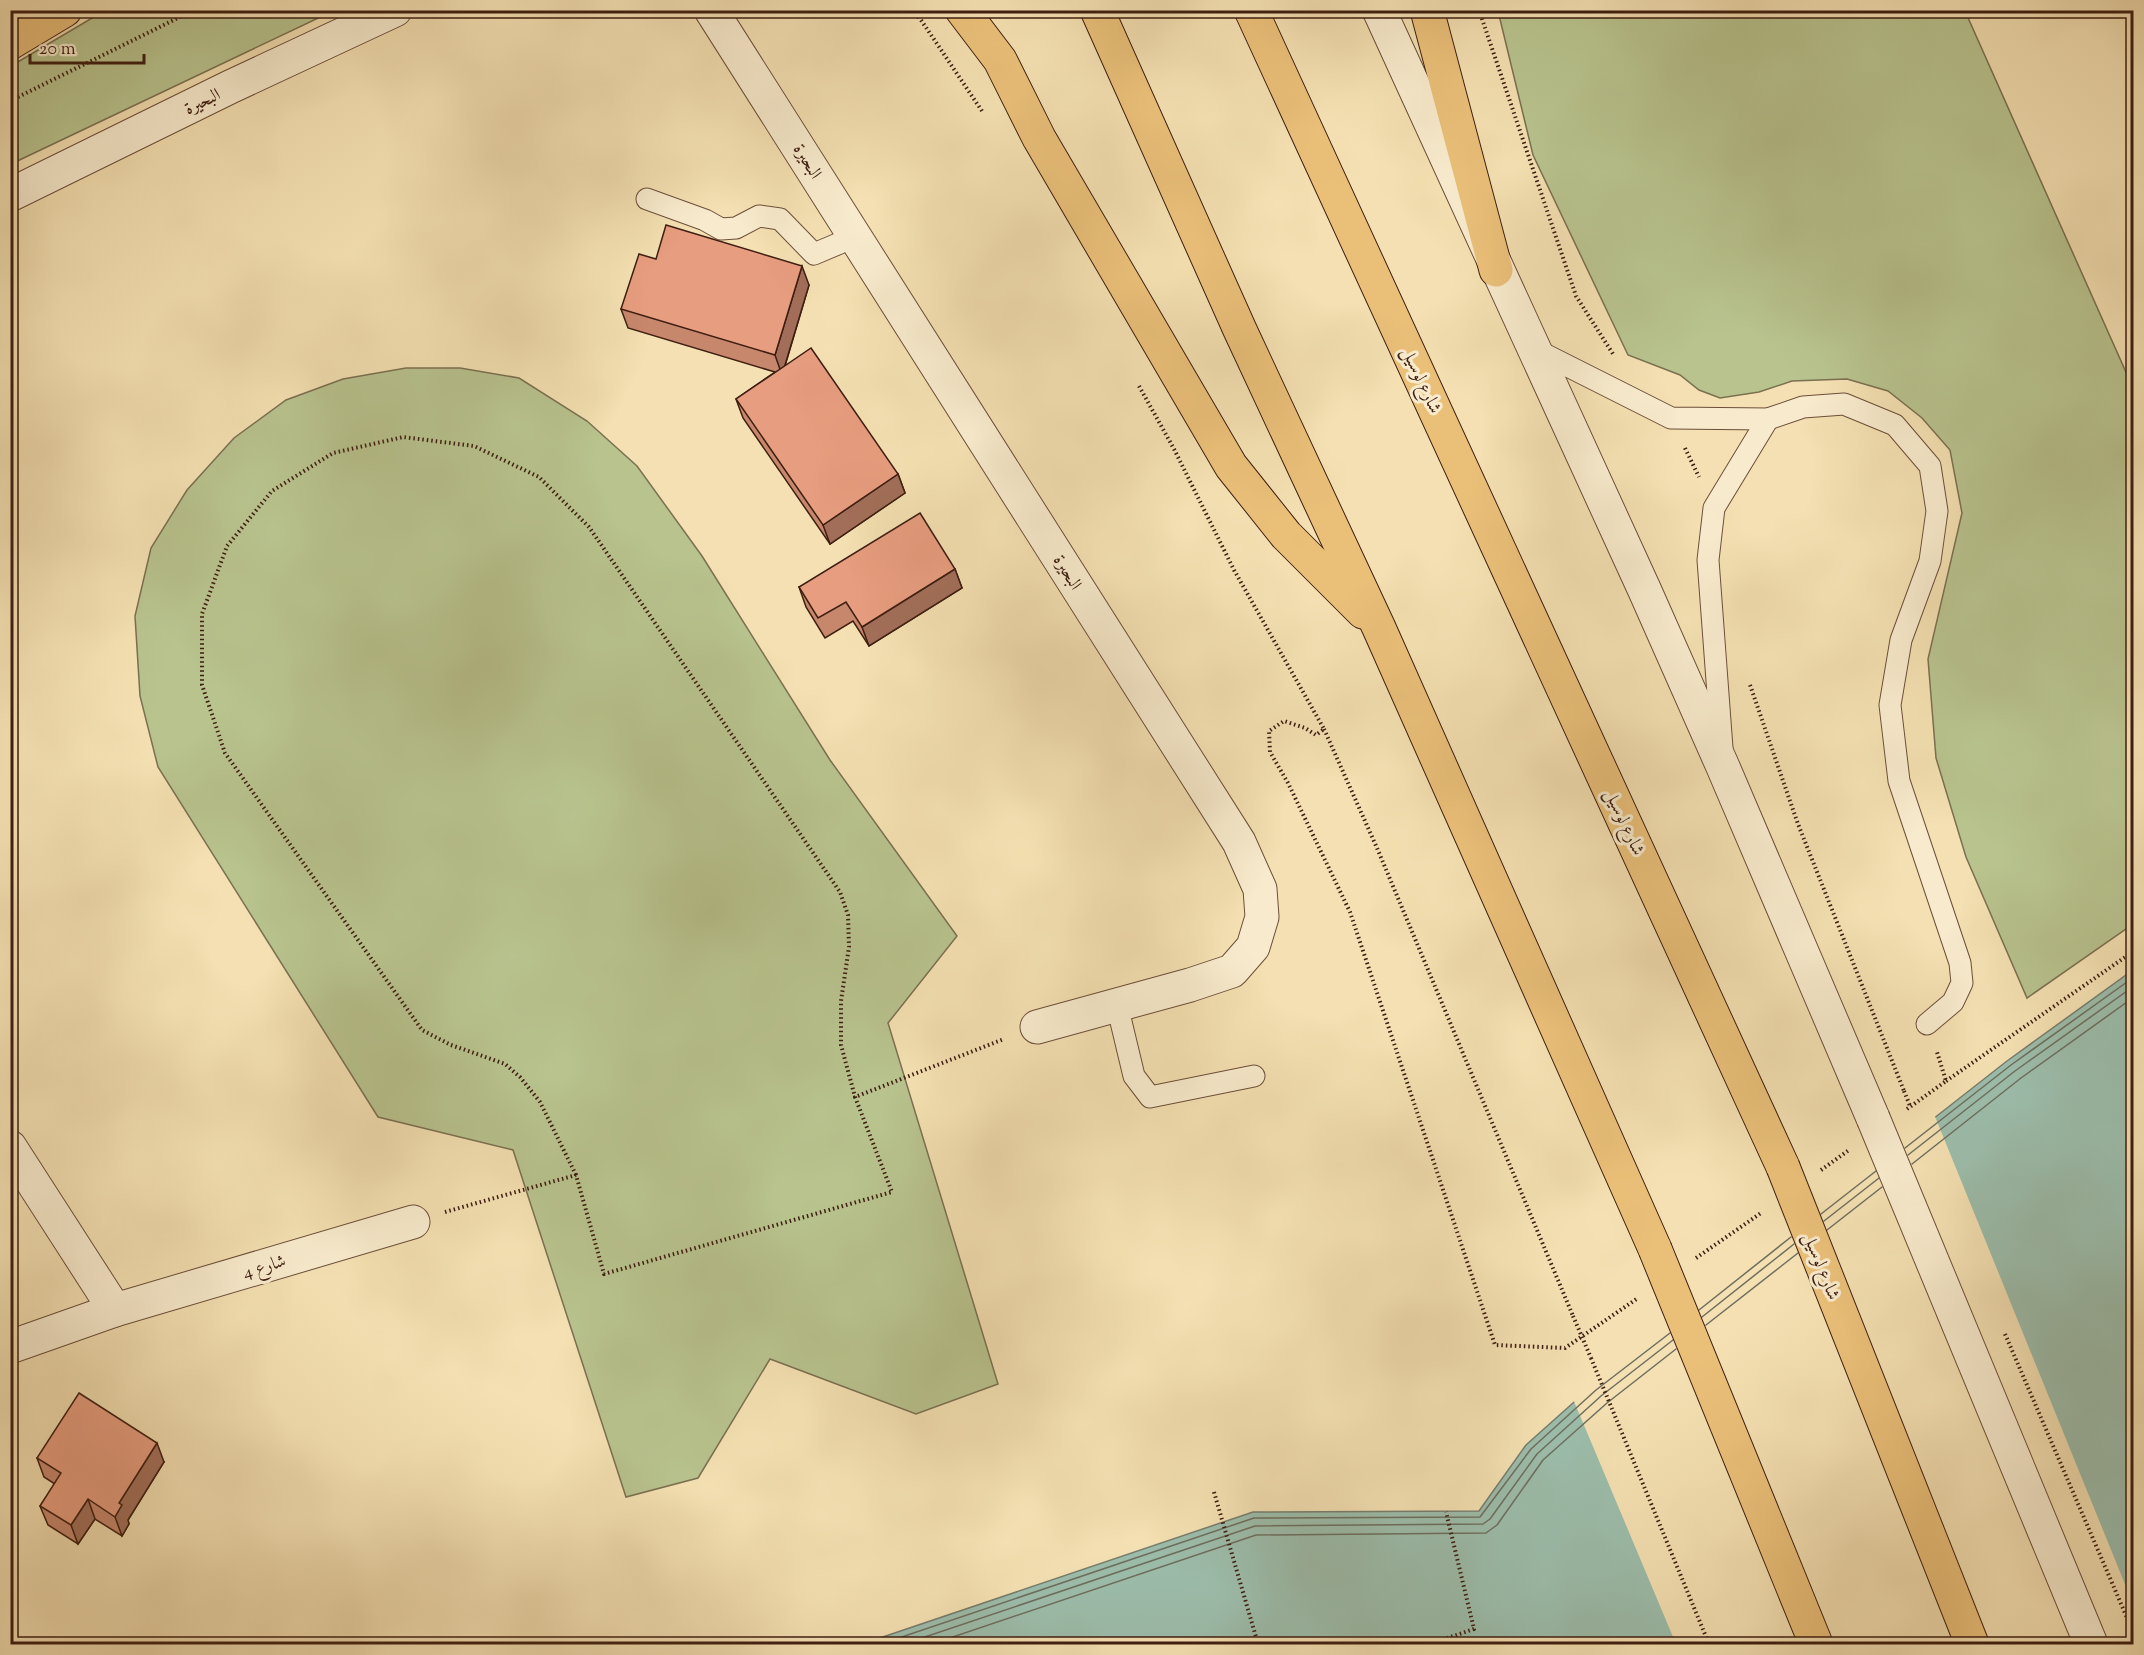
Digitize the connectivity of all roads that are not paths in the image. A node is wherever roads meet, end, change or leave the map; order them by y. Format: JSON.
{"nodes":[{"id":1,"x":65,"y":10,"type":"edge"},
{"id":2,"x":395,"y":10,"type":"edge"},
{"id":3,"x":711,"y":10,"type":"edge"},
{"id":4,"x":962,"y":10,"type":"edge"},
{"id":5,"x":1097,"y":10,"type":"edge"},
{"id":6,"x":1251,"y":10,"type":"edge"},
{"id":7,"x":1379,"y":10,"type":"edge"},
{"id":8,"x":1427,"y":10,"type":"edge"},
{"id":9,"x":10,"y":43,"type":"edge"},
{"id":10,"x":10,"y":195,"type":"edge"},
{"id":11,"x":647,"y":199,"type":"dead end"},
{"id":12,"x":854,"y":235,"type":"junction"},
{"id":13,"x":1496,"y":270,"type":"junction"},
{"id":14,"x":1536,"y":351,"type":"junction"},
{"id":15,"x":1768,"y":419,"type":"junction"},
{"id":16,"x":1379,"y":628,"type":"junction"},
{"id":17,"x":1723,"y":767,"type":"junction"},
{"id":18,"x":1117,"y":1005,"type":"junction"},
{"id":19,"x":1927,"y":1024,"type":"dead end"},
{"id":20,"x":1037,"y":1027,"type":"road end"},
{"id":21,"x":1254,"y":1076,"type":"dead end"},
{"id":22,"x":10,"y":1147,"type":"edge"},
{"id":23,"x":413,"y":1222,"type":"road end"},
{"id":24,"x":115,"y":1310,"type":"junction"},
{"id":25,"x":10,"y":1347,"type":"edge"},
{"id":26,"x":1816,"y":1644,"type":"edge"},
{"id":27,"x":1972,"y":1644,"type":"edge"},
{"id":28,"x":2091,"y":1644,"type":"edge"}],
"edges":[{"from":1,"to":9,"type":"main road"},
{"from":2,"to":10,"type":"street","name":"البحيرة"},
{"from":3,"to":12,"type":"street","name":"البحيرة"},
{"from":4,"to":16,"type":"main road"},
{"from":5,"to":16,"type":"main road"},
{"from":6,"to":27,"type":"main road","name":"شارع لوسيل","bridge":true},
{"from":7,"to":13,"type":"street"},
{"from":8,"to":13,"type":"main road"},
{"from":11,"to":12,"type":"lane"},
{"from":12,"to":18,"type":"street","name":"البحيرة"},
{"from":13,"to":14,"type":"street"},
{"from":14,"to":15,"type":"lane"},
{"from":14,"to":17,"type":"street"},
{"from":15,"to":17,"type":"lane"},
{"from":15,"to":19,"type":"lane"},
{"from":16,"to":26,"type":"main road","bridge":true},
{"from":17,"to":28,"type":"street","bridge":true},
{"from":18,"to":20,"type":"street","name":"البحيرة"},
{"from":18,"to":21,"type":"lane"},
{"from":22,"to":24,"type":"street"},
{"from":23,"to":24,"type":"street","name":"شارع 4"},
{"from":24,"to":25,"type":"street","name":"شارع 4"}]}
